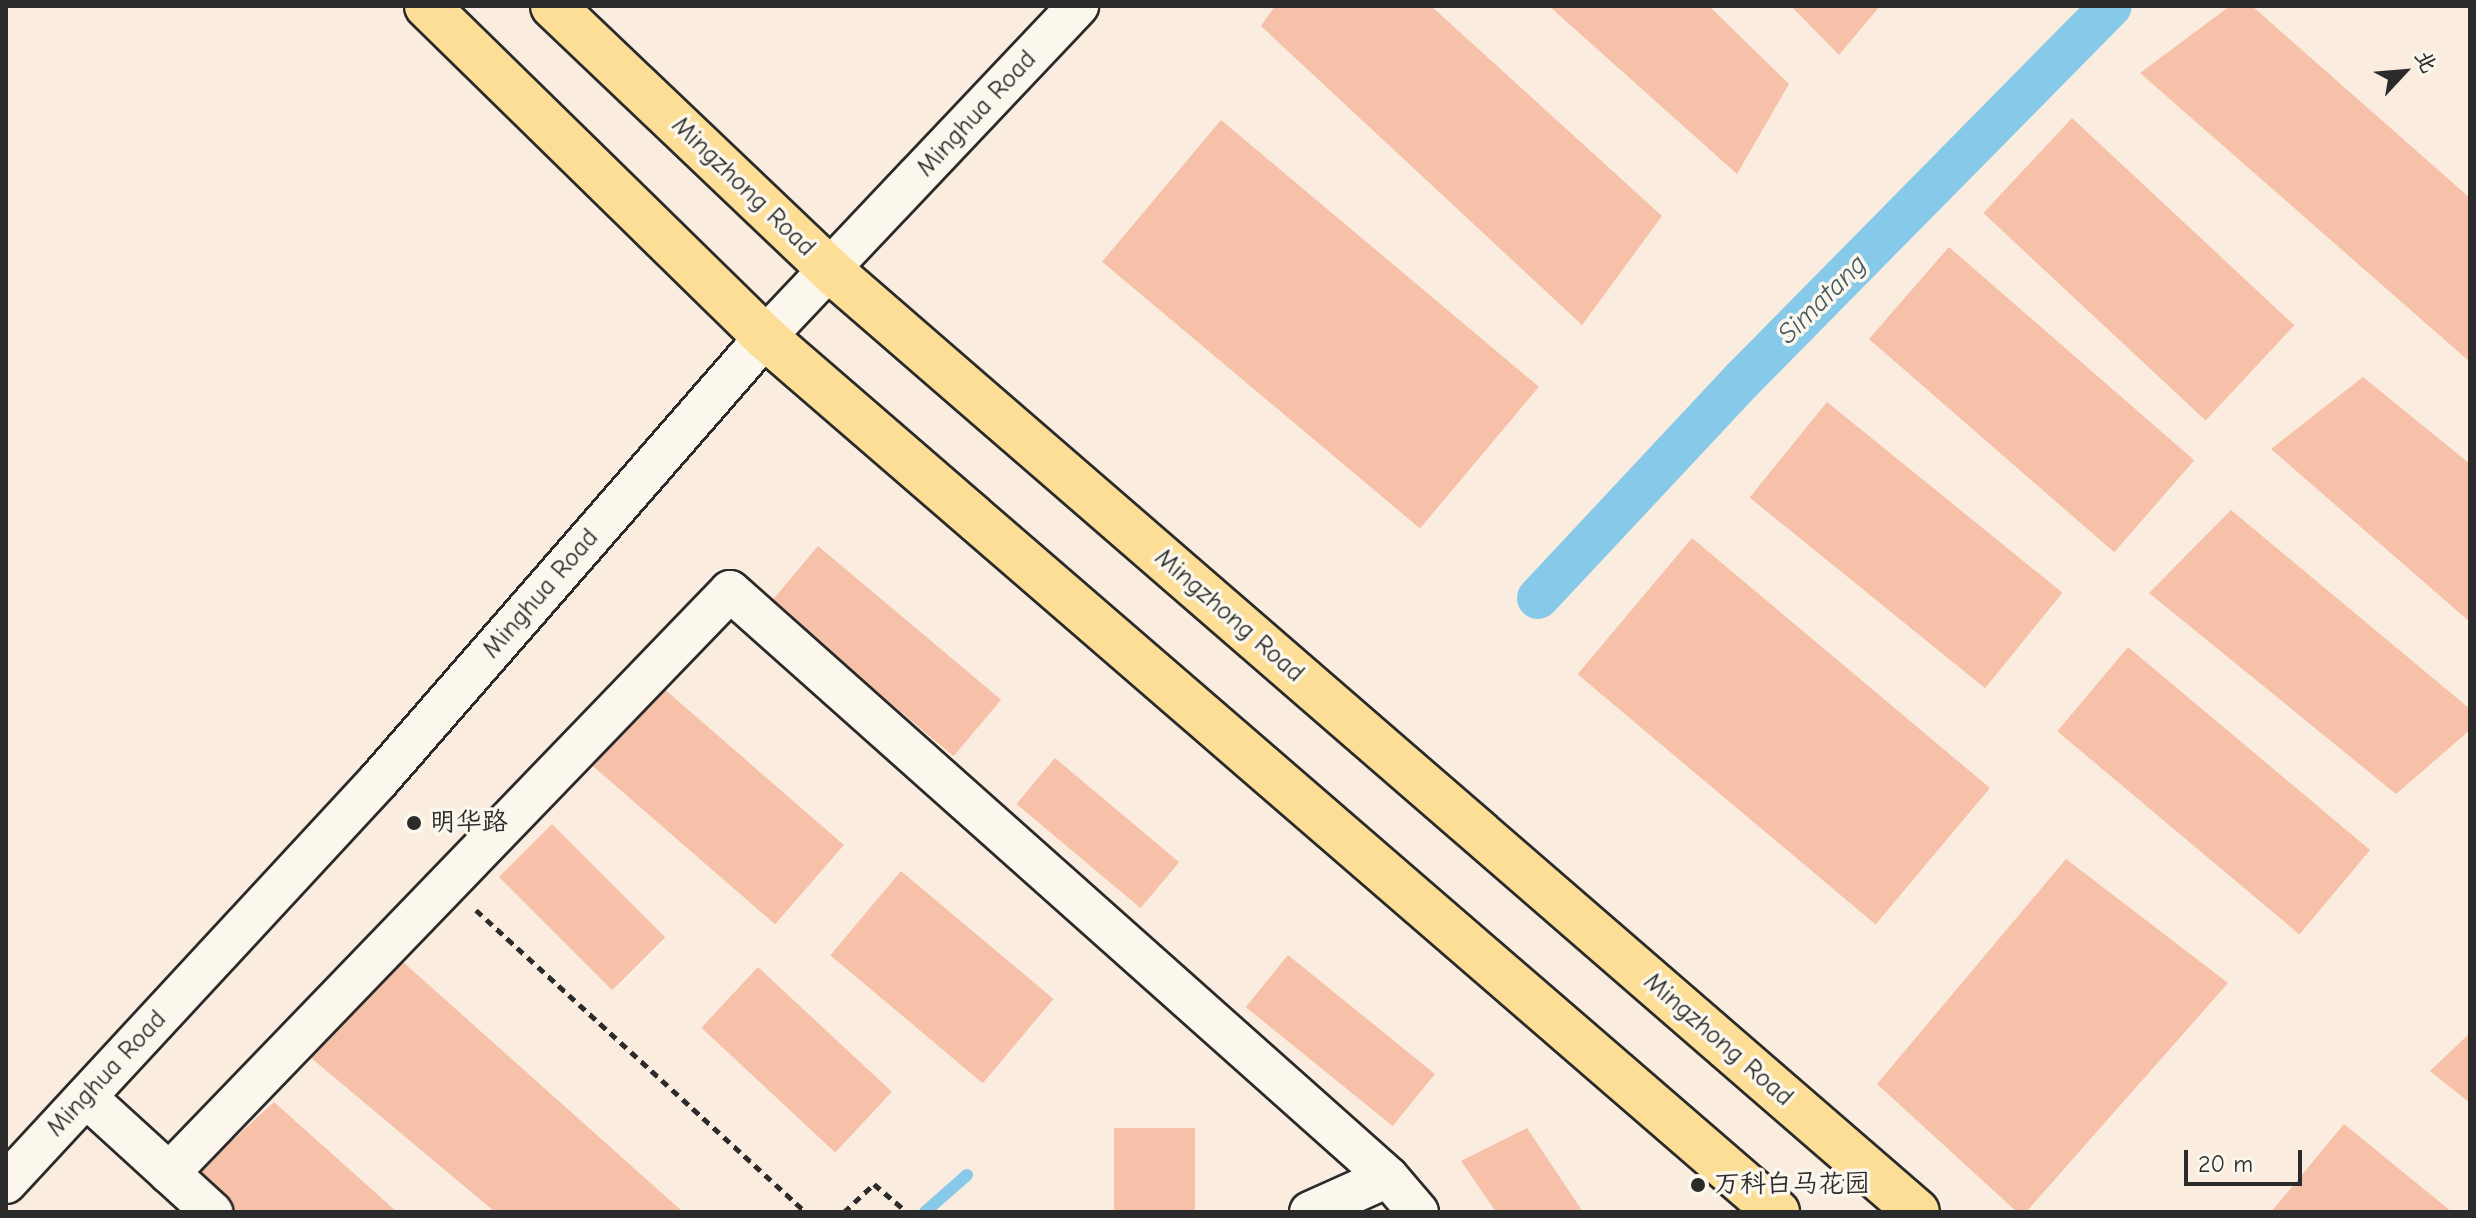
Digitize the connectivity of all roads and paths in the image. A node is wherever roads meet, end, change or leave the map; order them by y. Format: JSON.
{"nodes":[{"id":1,"x":427,"y":6,"type":"edge"},
{"id":2,"x":553,"y":6,"type":"edge"},
{"id":3,"x":1078,"y":6,"type":"edge"},
{"id":4,"x":830,"y":270,"type":"junction"},
{"id":5,"x":765,"y":337,"type":"junction"},
{"id":6,"x":447,"y":884,"type":"junction"},
{"id":7,"x":86,"y":1097,"type":"junction"},
{"id":8,"x":169,"y":1173,"type":"junction"},
{"id":9,"x":1388,"y":1177,"type":"junction"},
{"id":10,"x":6,"y":1183,"type":"edge"},
{"id":11,"x":212,"y":1212,"type":"edge"},
{"id":12,"x":806,"y":1212,"type":"edge"},
{"id":13,"x":844,"y":1212,"type":"edge"},
{"id":14,"x":907,"y":1212,"type":"edge"},
{"id":15,"x":1310,"y":1212,"type":"edge"},
{"id":16,"x":1418,"y":1212,"type":"edge"},
{"id":17,"x":1777,"y":1212,"type":"edge"},
{"id":18,"x":1917,"y":1212,"type":"edge"}],
"edges":[{"from":1,"to":5,"type":"main road"},
{"from":2,"to":4,"type":"main road","name":"Mingzhong Road"},
{"from":3,"to":4,"type":"street","name":"Minghua Road"},
{"from":4,"to":5,"type":"street","name":"Minghua Road"},
{"from":4,"to":18,"type":"main road","name":"Mingzhong Road"},
{"from":5,"to":7,"type":"street","name":"Minghua Road"},
{"from":5,"to":17,"type":"main road"},
{"from":6,"to":8,"type":"street"},
{"from":6,"to":9,"type":"street"},
{"from":6,"to":12,"type":"path"},
{"from":7,"to":8,"type":"street"},
{"from":7,"to":10,"type":"street","name":"Minghua Road"},
{"from":8,"to":11,"type":"street"},
{"from":9,"to":15,"type":"street"},
{"from":9,"to":16,"type":"street"},
{"from":13,"to":14,"type":"path"}]}
